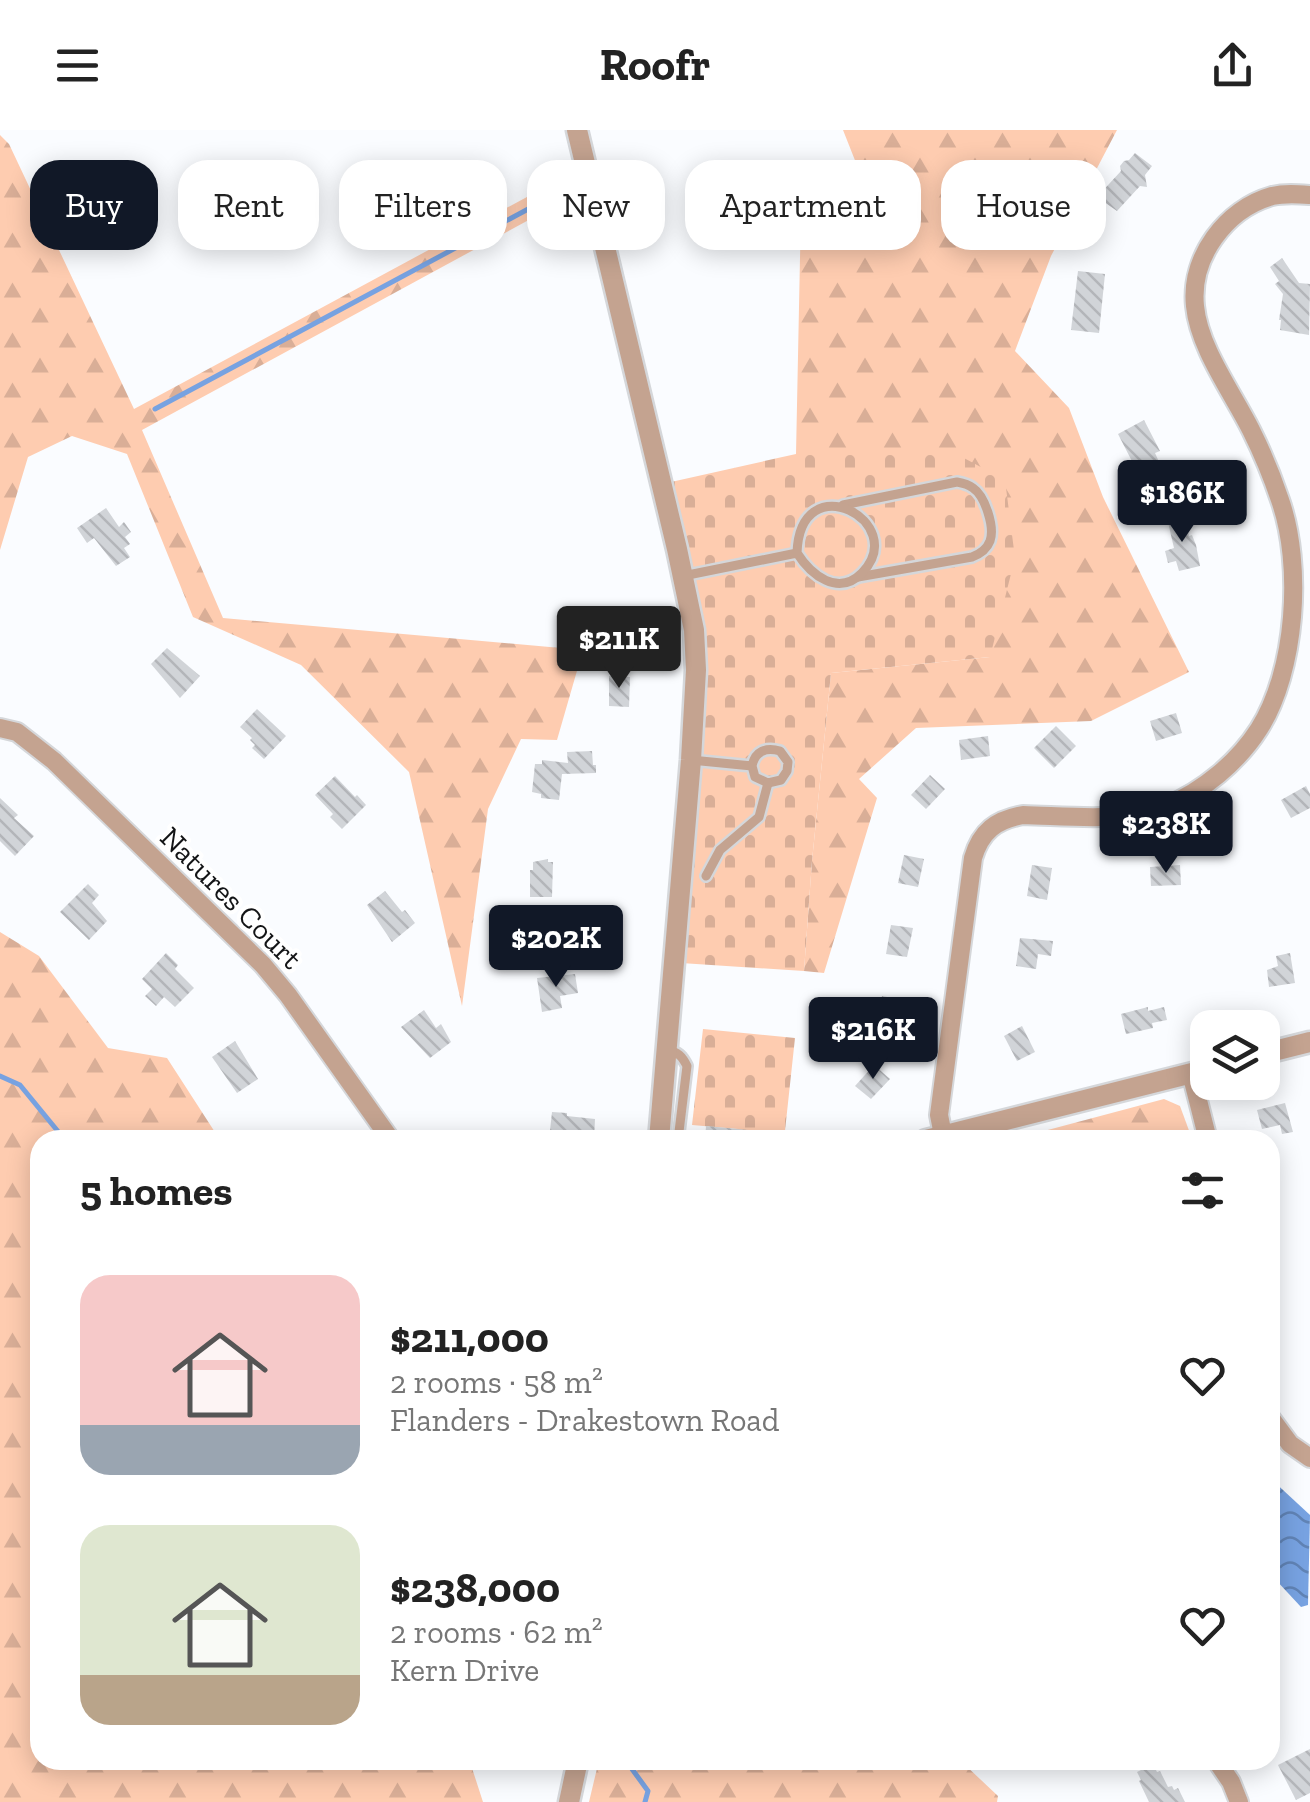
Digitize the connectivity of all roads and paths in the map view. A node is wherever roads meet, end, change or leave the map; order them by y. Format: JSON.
{"nodes":[{"id":1,"x":577,"y":130,"type":"edge"},
{"id":2,"x":584,"y":160,"type":"edge"},
{"id":3,"x":1310,"y":195,"type":"edge"},
{"id":4,"x":605,"y":250,"type":"edge"},
{"id":5,"x":841,"y":505,"type":"junction"},
{"id":6,"x":797,"y":553,"type":"junction"},
{"id":7,"x":683,"y":576,"type":"junction"},
{"id":8,"x":858,"y":577,"type":"junction"},
{"id":9,"x":0,"y":728,"type":"edge"},
{"id":10,"x":691,"y":760,"type":"junction"},
{"id":11,"x":752,"y":766,"type":"junction"},
{"id":12,"x":768,"y":784,"type":"junction"},
{"id":13,"x":706,"y":876,"type":"dead end"},
{"id":14,"x":1310,"y":1042,"type":"edge"},
{"id":15,"x":667,"y":1050,"type":"junction"},
{"id":16,"x":1280,"y":1050,"type":"edge"},
{"id":17,"x":1190,"y":1073,"type":"edge"},
{"id":18,"x":1203,"y":1100,"type":"edge"},
{"id":19,"x":383,"y":1130,"type":"edge"},
{"id":20,"x":660,"y":1130,"type":"edge"},
{"id":21,"x":679,"y":1130,"type":"edge"},
{"id":22,"x":936,"y":1130,"type":"edge"},
{"id":23,"x":967,"y":1130,"type":"edge"},
{"id":24,"x":1207,"y":1130,"type":"edge"},
{"id":25,"x":1280,"y":1431,"type":"edge"},
{"id":26,"x":1310,"y":1458,"type":"edge"},
{"id":27,"x":576,"y":1770,"type":"edge"},
{"id":28,"x":1223,"y":1770,"type":"edge"},
{"id":29,"x":569,"y":1802,"type":"edge"},
{"id":30,"x":1239,"y":1802,"type":"edge"}],
"edges":[{"from":1,"to":2,"type":"street"},
{"from":3,"to":22,"type":"street"},
{"from":4,"to":7,"type":"street"},
{"from":5,"to":6,"type":"lane"},
{"from":5,"to":8,"type":"lane"},
{"from":5,"to":8,"type":"lane"},
{"from":6,"to":7,"type":"lane"},
{"from":6,"to":8,"type":"lane"},
{"from":7,"to":10,"type":"street"},
{"from":9,"to":19,"type":"street","name":"Natures Court"},
{"from":10,"to":11,"type":"lane"},
{"from":10,"to":15,"type":"street"},
{"from":11,"to":12,"type":"lane"},
{"from":11,"to":12,"type":"lane"},
{"from":12,"to":13,"type":"lane"},
{"from":14,"to":16,"type":"street"},
{"from":15,"to":20,"type":"street"},
{"from":15,"to":21,"type":"lane"},
{"from":17,"to":23,"type":"street"},
{"from":18,"to":24,"type":"street"},
{"from":25,"to":26,"type":"street"},
{"from":27,"to":29,"type":"street"},
{"from":28,"to":30,"type":"street"}]}
